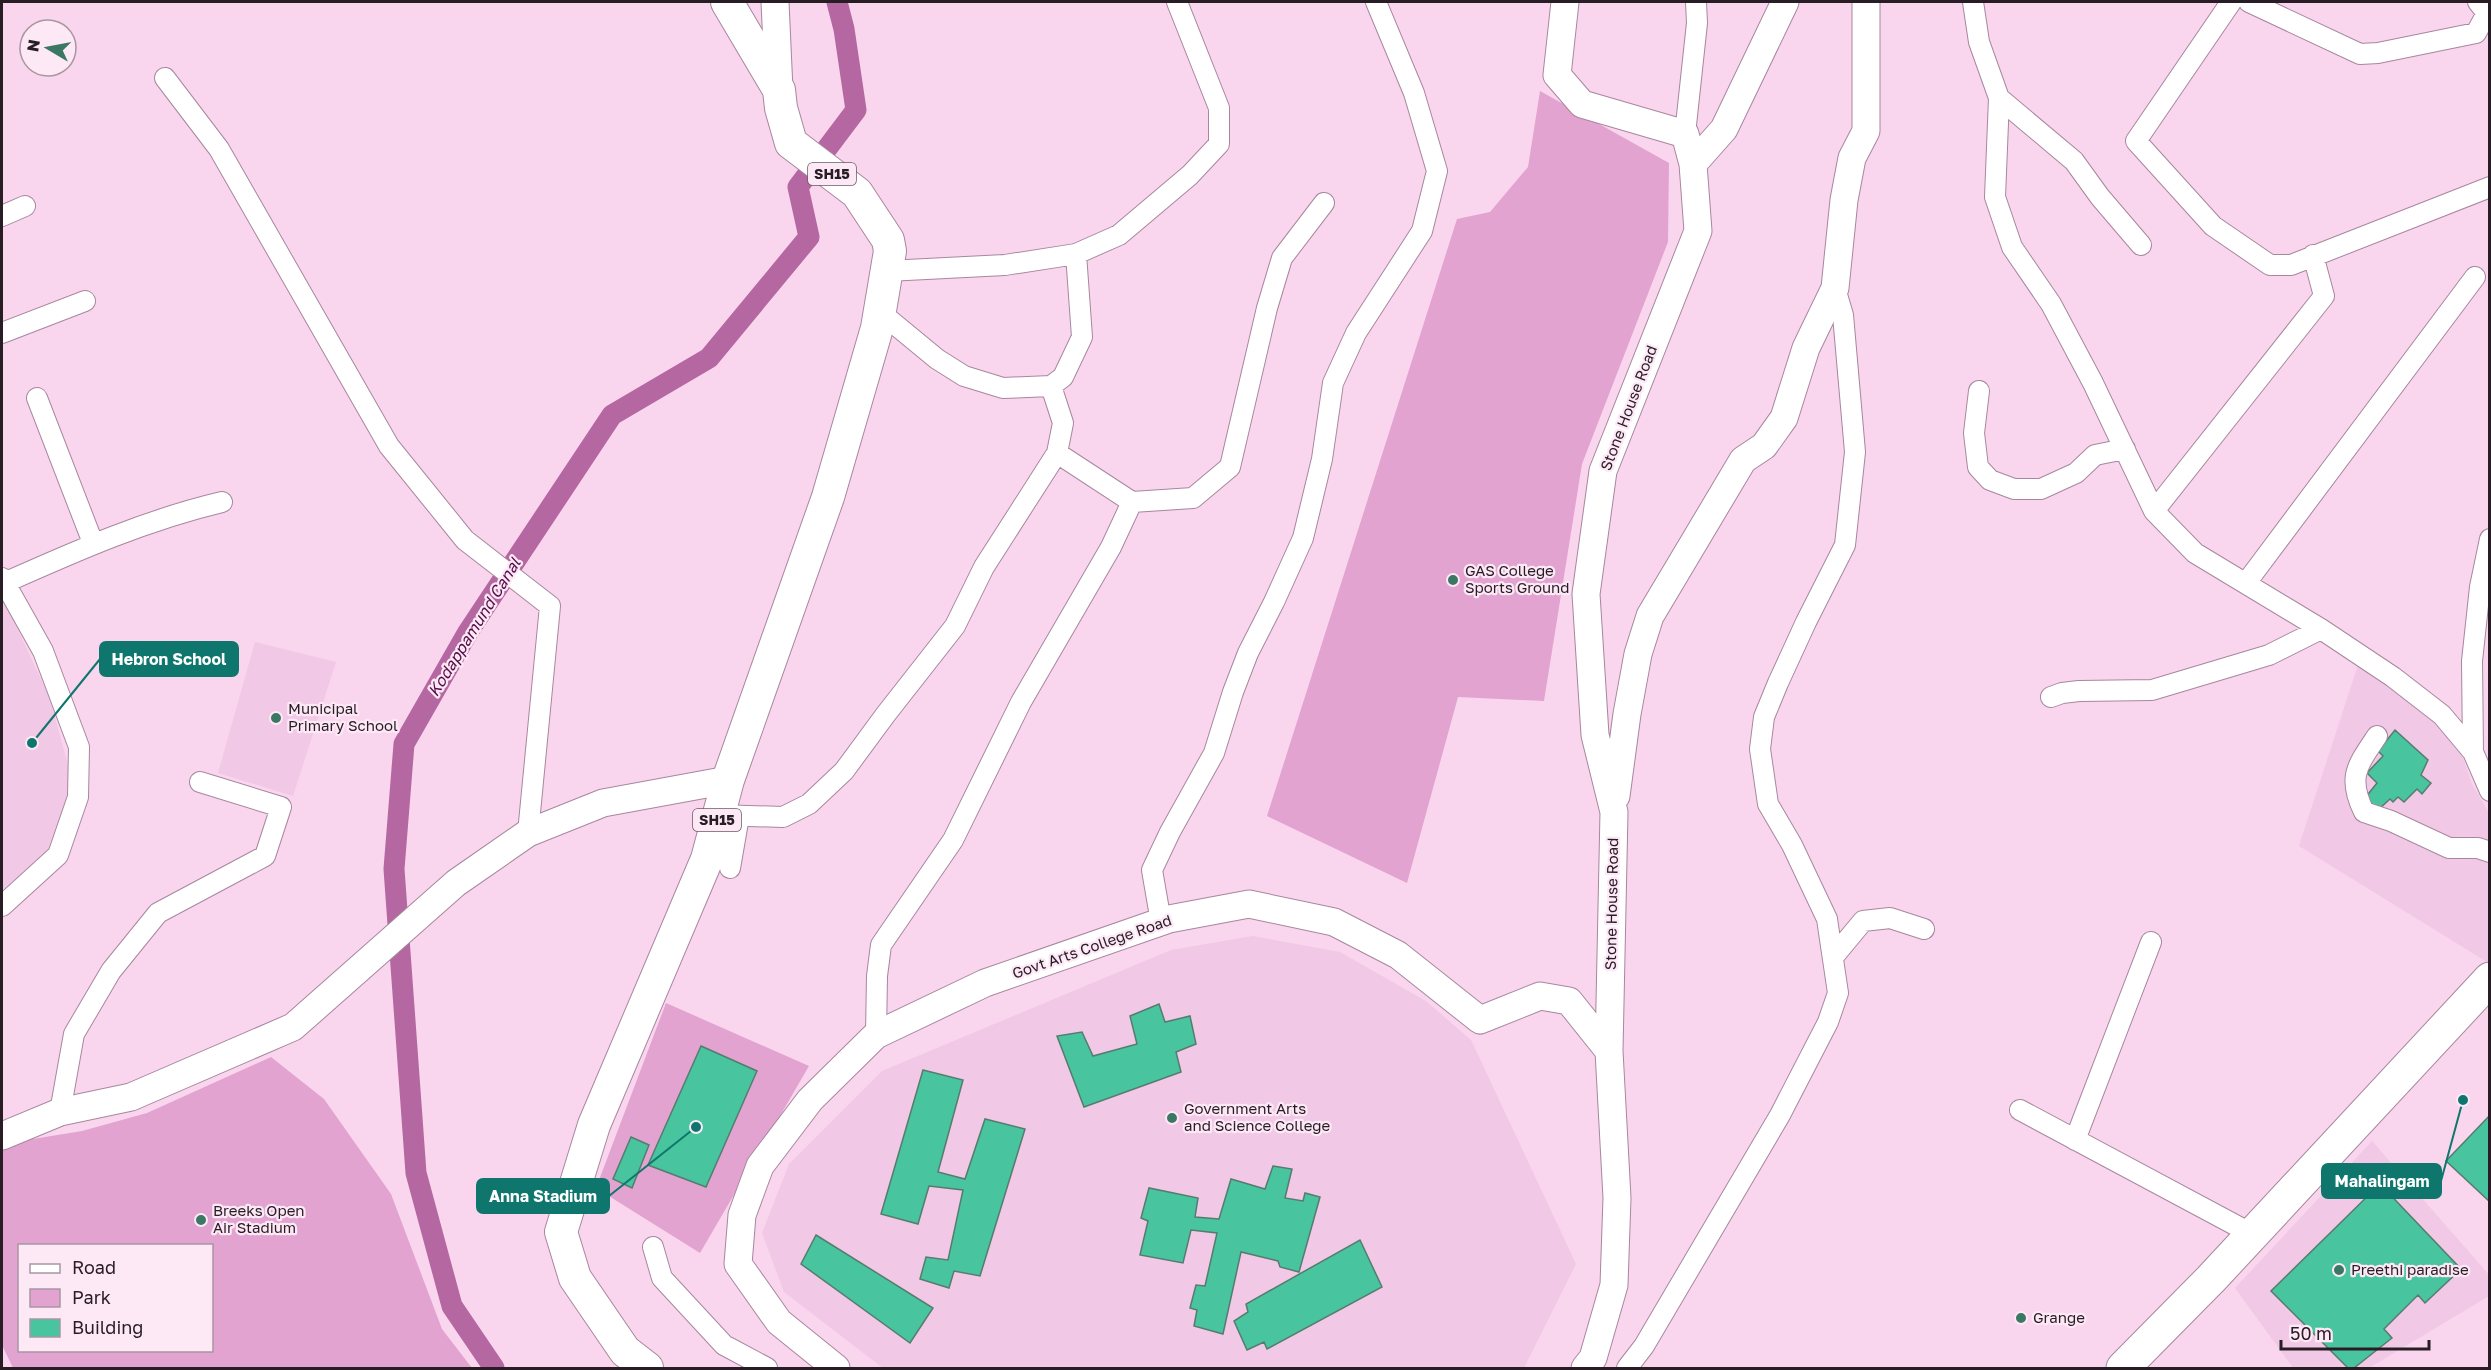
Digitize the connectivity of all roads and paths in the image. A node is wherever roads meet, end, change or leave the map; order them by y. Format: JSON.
{"nodes":[{"id":1,"x":726,"y":2,"type":"edge"},
{"id":2,"x":775,"y":2,"type":"edge"},
{"id":3,"x":1177,"y":2,"type":"edge"},
{"id":4,"x":1376,"y":2,"type":"edge"},
{"id":5,"x":1565,"y":2,"type":"edge"},
{"id":6,"x":1696,"y":2,"type":"edge"},
{"id":7,"x":1785,"y":2,"type":"edge"},
{"id":8,"x":1866,"y":2,"type":"edge"},
{"id":9,"x":1973,"y":2,"type":"edge"},
{"id":10,"x":2230,"y":2,"type":"edge"},
{"id":11,"x":2249,"y":2,"type":"edge"},
{"id":12,"x":2478,"y":2,"type":"edge"},
{"id":13,"x":165,"y":78,"type":"dead end"},
{"id":14,"x":1999,"y":98,"type":"junction"},
{"id":15,"x":780,"y":99,"type":"junction"},
{"id":16,"x":1685,"y":134,"type":"junction"},
{"id":17,"x":1694,"y":164,"type":"junction"},
{"id":18,"x":2490,"y":187,"type":"edge"},
{"id":19,"x":1324,"y":203,"type":"dead end"},
{"id":20,"x":25,"y":206,"type":"dead end"},
{"id":21,"x":2,"y":216,"type":"edge"},
{"id":22,"x":2141,"y":245,"type":"dead end"},
{"id":23,"x":1076,"y":254,"type":"junction"},
{"id":24,"x":2313,"y":255,"type":"junction"},
{"id":25,"x":887,"y":271,"type":"junction"},
{"id":26,"x":2475,"y":277,"type":"dead end"},
{"id":27,"x":1835,"y":288,"type":"junction"},
{"id":28,"x":86,"y":301,"type":"dead end"},
{"id":29,"x":880,"y":312,"type":"junction"},
{"id":30,"x":2,"y":333,"type":"edge"},
{"id":31,"x":1052,"y":386,"type":"junction"},
{"id":32,"x":1978,"y":391,"type":"dead end"},
{"id":33,"x":37,"y":398,"type":"dead end"},
{"id":34,"x":2125,"y":449,"type":"junction"},
{"id":35,"x":1057,"y":453,"type":"junction"},
{"id":36,"x":222,"y":502,"type":"dead end"},
{"id":37,"x":1132,"y":502,"type":"junction"},
{"id":38,"x":2154,"y":511,"type":"junction"},
{"id":39,"x":2490,"y":539,"type":"edge"},
{"id":40,"x":93,"y":543,"type":"junction"},
{"id":41,"x":3,"y":581,"type":"edge"},
{"id":42,"x":2246,"y":583,"type":"junction"},
{"id":43,"x":2320,"y":629,"type":"junction"},
{"id":44,"x":2481,"y":686,"type":"edge"},
{"id":45,"x":2051,"y":698,"type":"dead end"},
{"id":46,"x":2377,"y":736,"type":"dead end"},
{"id":47,"x":2473,"y":752,"type":"junction"},
{"id":48,"x":728,"y":780,"type":"junction"},
{"id":49,"x":200,"y":782,"type":"dead end"},
{"id":50,"x":2490,"y":791,"type":"edge"},
{"id":51,"x":1614,"y":812,"type":"junction"},
{"id":52,"x":729,"y":815,"type":"junction"},
{"id":53,"x":528,"y":833,"type":"junction"},
{"id":54,"x":2490,"y":852,"type":"edge"},
{"id":55,"x":730,"y":868,"type":"dead end"},
{"id":56,"x":2,"y":906,"type":"edge"},
{"id":57,"x":1161,"y":922,"type":"junction"},
{"id":58,"x":1924,"y":929,"type":"dead end"},
{"id":59,"x":2151,"y":942,"type":"dead end"},
{"id":60,"x":1834,"y":956,"type":"junction"},
{"id":61,"x":2490,"y":979,"type":"edge"},
{"id":62,"x":876,"y":1035,"type":"junction"},
{"id":63,"x":1609,"y":1051,"type":"junction"},
{"id":64,"x":2020,"y":1110,"type":"dead end"},
{"id":65,"x":60,"y":1112,"type":"junction"},
{"id":66,"x":2,"y":1136,"type":"edge"},
{"id":67,"x":2075,"y":1140,"type":"junction"},
{"id":68,"x":2253,"y":1234,"type":"junction"},
{"id":69,"x":653,"y":1246,"type":"dead end"},
{"id":70,"x":647,"y":1368,"type":"edge"},
{"id":71,"x":767,"y":1368,"type":"edge"},
{"id":72,"x":836,"y":1368,"type":"edge"},
{"id":73,"x":1585,"y":1368,"type":"edge"},
{"id":74,"x":1627,"y":1368,"type":"edge"},
{"id":75,"x":2123,"y":1368,"type":"edge"}],
"edges":[{"from":1,"to":15,"type":"main road","number":"SH15"},
{"from":2,"to":15,"type":"street"},
{"from":3,"to":23,"type":"street"},
{"from":4,"to":57,"type":"street"},
{"from":5,"to":16,"type":"street"},
{"from":6,"to":16,"type":"street"},
{"from":7,"to":17,"type":"street"},
{"from":8,"to":27,"type":"street"},
{"from":9,"to":14,"type":"street"},
{"from":10,"to":24,"type":"street"},
{"from":11,"to":12,"type":"street"},
{"from":13,"to":53,"type":"street"},
{"from":14,"to":22,"type":"street"},
{"from":14,"to":34,"type":"street"},
{"from":15,"to":25,"type":"main road","number":"SH15"},
{"from":16,"to":17,"type":"street","name":"Stone House Road"},
{"from":17,"to":51,"type":"street","name":"Stone House Road"},
{"from":18,"to":24,"type":"street"},
{"from":19,"to":37,"type":"street"},
{"from":20,"to":21,"type":"street"},
{"from":23,"to":25,"type":"street"},
{"from":23,"to":31,"type":"street"},
{"from":24,"to":38,"type":"street"},
{"from":25,"to":29,"type":"main road","number":"SH15"},
{"from":26,"to":42,"type":"street"},
{"from":27,"to":51,"type":"street"},
{"from":27,"to":60,"type":"street"},
{"from":28,"to":30,"type":"street"},
{"from":29,"to":31,"type":"street"},
{"from":29,"to":48,"type":"main road","number":"SH15"},
{"from":31,"to":35,"type":"street"},
{"from":32,"to":34,"type":"street"},
{"from":33,"to":40,"type":"street"},
{"from":34,"to":38,"type":"street"},
{"from":35,"to":37,"type":"street"},
{"from":35,"to":52,"type":"street"},
{"from":36,"to":40,"type":"street"},
{"from":37,"to":62,"type":"street"},
{"from":38,"to":42,"type":"street"},
{"from":39,"to":44,"type":"street"},
{"from":40,"to":41,"type":"street"},
{"from":41,"to":56,"type":"street"},
{"from":42,"to":43,"type":"street"},
{"from":43,"to":45,"type":"street"},
{"from":43,"to":47,"type":"street"},
{"from":44,"to":47,"type":"street"},
{"from":46,"to":54,"type":"street"},
{"from":47,"to":50,"type":"street"},
{"from":48,"to":52,"type":"main road","number":"SH15"},
{"from":48,"to":53,"type":"street"},
{"from":49,"to":65,"type":"street"},
{"from":51,"to":63,"type":"street","name":"Stone House Road"},
{"from":52,"to":55,"type":"street"},
{"from":52,"to":70,"type":"main road","number":"SH15"},
{"from":53,"to":65,"type":"street"},
{"from":57,"to":62,"type":"street","name":"Govt Arts College Road"},
{"from":57,"to":63,"type":"street","name":"Govt Arts College Road"},
{"from":58,"to":60,"type":"street"},
{"from":59,"to":67,"type":"street"},
{"from":60,"to":74,"type":"street"},
{"from":61,"to":68,"type":"highway"},
{"from":62,"to":72,"type":"street","name":"Govt Arts College Road"},
{"from":63,"to":73,"type":"street"},
{"from":64,"to":67,"type":"street"},
{"from":65,"to":66,"type":"street"},
{"from":67,"to":68,"type":"street"},
{"from":68,"to":75,"type":"highway"},
{"from":69,"to":71,"type":"street"}]}
